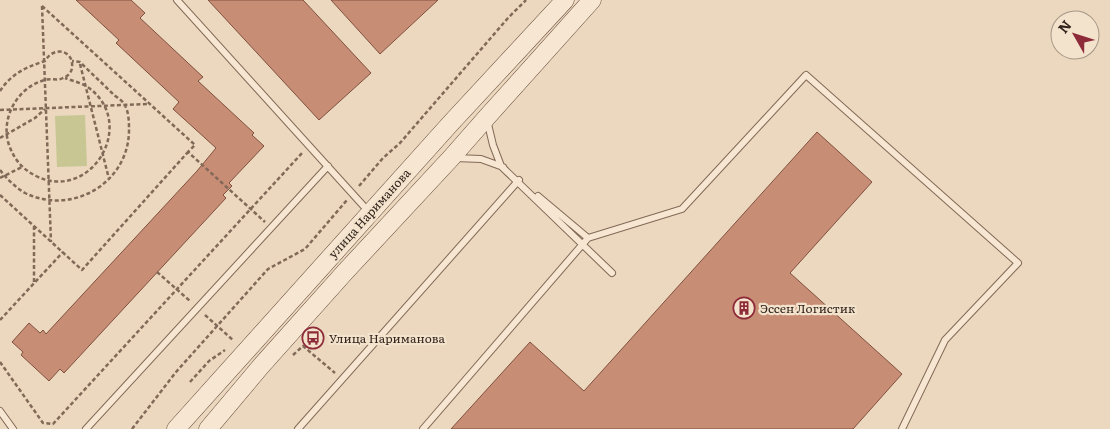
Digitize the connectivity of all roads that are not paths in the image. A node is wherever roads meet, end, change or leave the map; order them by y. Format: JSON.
{"nodes":[{"id":1,"x":177,"y":0,"type":"edge"},
{"id":2,"x":565,"y":0,"type":"edge"},
{"id":3,"x":592,"y":0,"type":"edge"},
{"id":4,"x":487,"y":117,"type":"junction"},
{"id":5,"x":451,"y":158,"type":"junction"},
{"id":6,"x":328,"y":166,"type":"junction"},
{"id":7,"x":502,"y":166,"type":"junction"},
{"id":8,"x":519,"y":180,"type":"junction"},
{"id":9,"x":370,"y":213,"type":"junction"},
{"id":10,"x":588,"y":238,"type":"junction"},
{"id":11,"x":612,"y":273,"type":"dead end"},
{"id":12,"x":0,"y":410,"type":"edge"},
{"id":13,"x":13,"y":429,"type":"edge"},
{"id":14,"x":86,"y":429,"type":"edge"},
{"id":15,"x":176,"y":429,"type":"edge"},
{"id":16,"x":208,"y":429,"type":"edge"},
{"id":17,"x":298,"y":429,"type":"edge"},
{"id":18,"x":423,"y":429,"type":"edge"},
{"id":19,"x":902,"y":429,"type":"edge"}],
"edges":[{"from":1,"to":6,"type":"lane"},
{"from":2,"to":9,"type":"main road","name":"улица Нариманова"},
{"from":3,"to":4,"type":"main road","name":"улица Нариманова"},
{"from":4,"to":5,"type":"main road","name":"улица Нариманова"},
{"from":4,"to":7,"type":"lane"},
{"from":5,"to":7,"type":"lane"},
{"from":5,"to":16,"type":"main road","name":"улица Нариманова"},
{"from":6,"to":9,"type":"lane"},
{"from":6,"to":14,"type":"lane"},
{"from":7,"to":8,"type":"lane"},
{"from":7,"to":11,"type":"lane"},
{"from":8,"to":10,"type":"lane"},
{"from":8,"to":17,"type":"lane"},
{"from":9,"to":15,"type":"main road","name":"улица Нариманова"},
{"from":10,"to":18,"type":"lane"},
{"from":10,"to":19,"type":"lane"},
{"from":12,"to":13,"type":"lane"}]}
